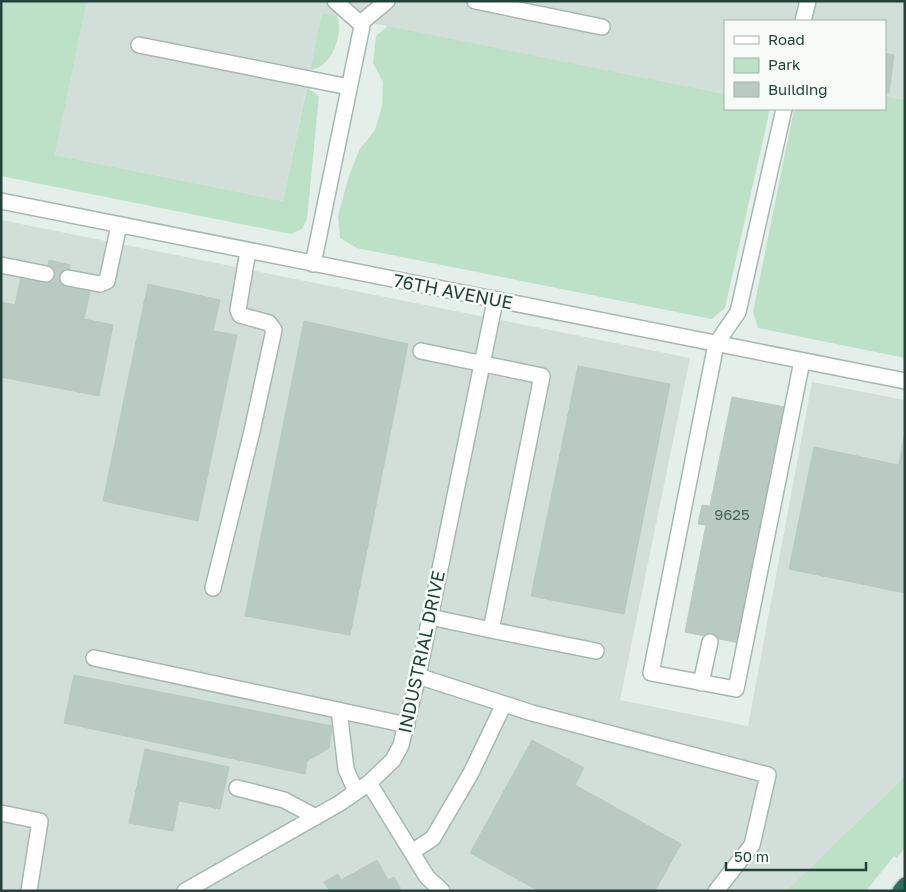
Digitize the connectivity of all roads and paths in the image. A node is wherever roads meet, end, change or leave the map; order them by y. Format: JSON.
{"nodes":[{"id":1,"x":335,"y":1,"type":"edge"},
{"id":2,"x":387,"y":1,"type":"edge"},
{"id":3,"x":475,"y":1,"type":"edge"},
{"id":4,"x":808,"y":1,"type":"edge"},
{"id":5,"x":803,"y":20,"type":"edge"},
{"id":6,"x":362,"y":25,"type":"junction"},
{"id":7,"x":602,"y":27,"type":"dead end"},
{"id":8,"x":139,"y":45,"type":"dead end"},
{"id":9,"x":349,"y":87,"type":"junction"},
{"id":10,"x":784,"y":110,"type":"edge"},
{"id":11,"x":1,"y":201,"type":"edge"},
{"id":12,"x":119,"y":225,"type":"junction"},
{"id":13,"x":248,"y":251,"type":"junction"},
{"id":14,"x":313,"y":264,"type":"junction"},
{"id":15,"x":1,"y":265,"type":"edge"},
{"id":16,"x":46,"y":274,"type":"tunnel mouth"},
{"id":17,"x":68,"y":278,"type":"tunnel mouth"},
{"id":18,"x":495,"y":301,"type":"junction"},
{"id":19,"x":716,"y":344,"type":"junction"},
{"id":20,"x":421,"y":351,"type":"dead end"},
{"id":21,"x":802,"y":361,"type":"junction"},
{"id":22,"x":482,"y":364,"type":"junction"},
{"id":23,"x":905,"y":381,"type":"edge"},
{"id":24,"x":213,"y":588,"type":"dead end"},
{"id":25,"x":430,"y":616,"type":"junction"},
{"id":26,"x":491,"y":630,"type":"junction"},
{"id":27,"x":710,"y":642,"type":"dead end"},
{"id":28,"x":596,"y":651,"type":"dead end"},
{"id":29,"x":94,"y":658,"type":"dead end"},
{"id":30,"x":418,"y":676,"type":"junction"},
{"id":31,"x":701,"y":683,"type":"junction"},
{"id":32,"x":504,"y":704,"type":"junction"},
{"id":33,"x":339,"y":710,"type":"junction"},
{"id":34,"x":407,"y":725,"type":"junction"},
{"id":35,"x":369,"y":783,"type":"junction"},
{"id":36,"x":237,"y":788,"type":"dead end"},
{"id":37,"x":356,"y":792,"type":"junction"},
{"id":38,"x":1,"y":813,"type":"edge"},
{"id":39,"x":316,"y":817,"type":"junction"},
{"id":40,"x":412,"y":852,"type":"junction"},
{"id":41,"x":905,"y":885,"type":"edge"},
{"id":42,"x":29,"y":891,"type":"edge"},
{"id":43,"x":186,"y":891,"type":"edge"},
{"id":44,"x":442,"y":891,"type":"edge"},
{"id":45,"x":716,"y":891,"type":"edge"},
{"id":46,"x":900,"y":891,"type":"edge"}],
"edges":[{"from":1,"to":6,"type":"street"},
{"from":2,"to":6,"type":"street"},
{"from":3,"to":7,"type":"street"},
{"from":4,"to":5,"type":"street"},
{"from":6,"to":9,"type":"street"},
{"from":8,"to":9,"type":"street"},
{"from":9,"to":14,"type":"street"},
{"from":10,"to":19,"type":"street"},
{"from":11,"to":12,"type":"street","name":"76TH AVENUE"},
{"from":12,"to":13,"type":"street","name":"76TH AVENUE"},
{"from":12,"to":17,"type":"street"},
{"from":13,"to":14,"type":"street","name":"76TH AVENUE"},
{"from":13,"to":24,"type":"street"},
{"from":14,"to":18,"type":"street","name":"76TH AVENUE"},
{"from":15,"to":16,"type":"street"},
{"from":18,"to":19,"type":"street","name":"76TH AVENUE"},
{"from":18,"to":22,"type":"street","name":"INDUSTRIAL DRIVE"},
{"from":19,"to":21,"type":"street","name":"76TH AVENUE"},
{"from":19,"to":31,"type":"street"},
{"from":20,"to":22,"type":"street"},
{"from":21,"to":23,"type":"street","name":"76TH AVENUE"},
{"from":21,"to":31,"type":"street"},
{"from":22,"to":25,"type":"street","name":"INDUSTRIAL DRIVE"},
{"from":22,"to":26,"type":"street"},
{"from":25,"to":26,"type":"street"},
{"from":25,"to":30,"type":"street","name":"INDUSTRIAL DRIVE"},
{"from":26,"to":28,"type":"street"},
{"from":27,"to":31,"type":"street"},
{"from":29,"to":33,"type":"street"},
{"from":30,"to":32,"type":"street"},
{"from":30,"to":34,"type":"street","name":"INDUSTRIAL DRIVE"},
{"from":32,"to":40,"type":"street"},
{"from":32,"to":45,"type":"street"},
{"from":33,"to":34,"type":"street"},
{"from":33,"to":37,"type":"street"},
{"from":34,"to":35,"type":"street","name":"INDUSTRIAL DRIVE"},
{"from":35,"to":37,"type":"street","name":"INDUSTRIAL DRIVE"},
{"from":35,"to":40,"type":"street"},
{"from":36,"to":39,"type":"street"},
{"from":37,"to":39,"type":"street","name":"INDUSTRIAL DRIVE"},
{"from":38,"to":42,"type":"street"},
{"from":39,"to":43,"type":"street","name":"INDUSTRIAL DRIVE"},
{"from":40,"to":44,"type":"street"},
{"from":41,"to":46,"type":"highway"}]}
